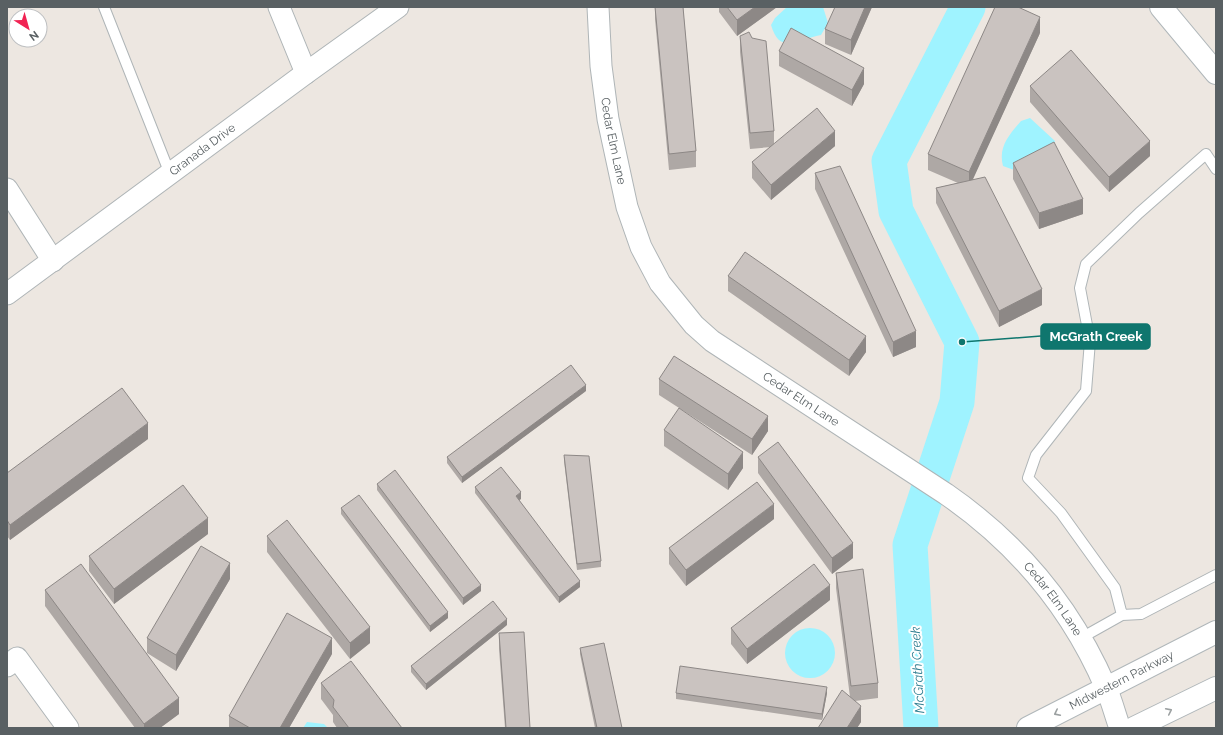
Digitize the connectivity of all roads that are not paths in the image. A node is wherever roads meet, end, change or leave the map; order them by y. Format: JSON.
{"nodes":[{"id":1,"x":104,"y":7,"type":"edge"},
{"id":2,"x":279,"y":7,"type":"edge"},
{"id":3,"x":398,"y":7,"type":"edge"},
{"id":4,"x":598,"y":7,"type":"edge"},
{"id":5,"x":1160,"y":7,"type":"edge"},
{"id":6,"x":306,"y":73,"type":"junction"},
{"id":7,"x":1216,"y":73,"type":"edge"},
{"id":8,"x":1216,"y":169,"type":"edge"},
{"id":9,"x":170,"y":174,"type":"junction"},
{"id":10,"x":7,"y":189,"type":"edge"},
{"id":11,"x":52,"y":261,"type":"junction"},
{"id":12,"x":7,"y":294,"type":"edge"},
{"id":13,"x":1216,"y":575,"type":"edge"},
{"id":14,"x":1122,"y":615,"type":"junction"},
{"id":15,"x":1216,"y":632,"type":"edge"},
{"id":16,"x":1081,"y":638,"type":"junction"},
{"id":17,"x":12,"y":662,"type":"edge"},
{"id":18,"x":1106,"y":688,"type":"junction"},
{"id":19,"x":1216,"y":688,"type":"edge"},
{"id":20,"x":68,"y":728,"type":"edge"},
{"id":21,"x":1028,"y":728,"type":"edge"},
{"id":22,"x":1120,"y":728,"type":"edge"},
{"id":23,"x":1134,"y":728,"type":"edge"}],
"edges":[{"from":1,"to":9,"type":"lane"},
{"from":2,"to":6,"type":"street"},
{"from":3,"to":6,"type":"street","name":"Granada Drive"},
{"from":4,"to":16,"type":"street","name":"Cedar Elm Lane"},
{"from":5,"to":7,"type":"main road"},
{"from":6,"to":9,"type":"street","name":"Granada Drive"},
{"from":8,"to":14,"type":"lane"},
{"from":9,"to":11,"type":"street","name":"Granada Drive"},
{"from":10,"to":11,"type":"street"},
{"from":11,"to":12,"type":"street","name":"Granada Drive"},
{"from":13,"to":14,"type":"lane"},
{"from":14,"to":16,"type":"lane"},
{"from":15,"to":18,"type":"main road","name":"Midwestern Parkway"},
{"from":16,"to":18,"type":"street","name":"Cedar Elm Lane"},
{"from":17,"to":20,"type":"street"},
{"from":18,"to":21,"type":"main road","name":"Midwestern Parkway","one_way":true},
{"from":18,"to":22,"type":"street","name":"Cedar Elm Lane"},
{"from":23,"to":19,"type":"main road","one_way":true}]}
